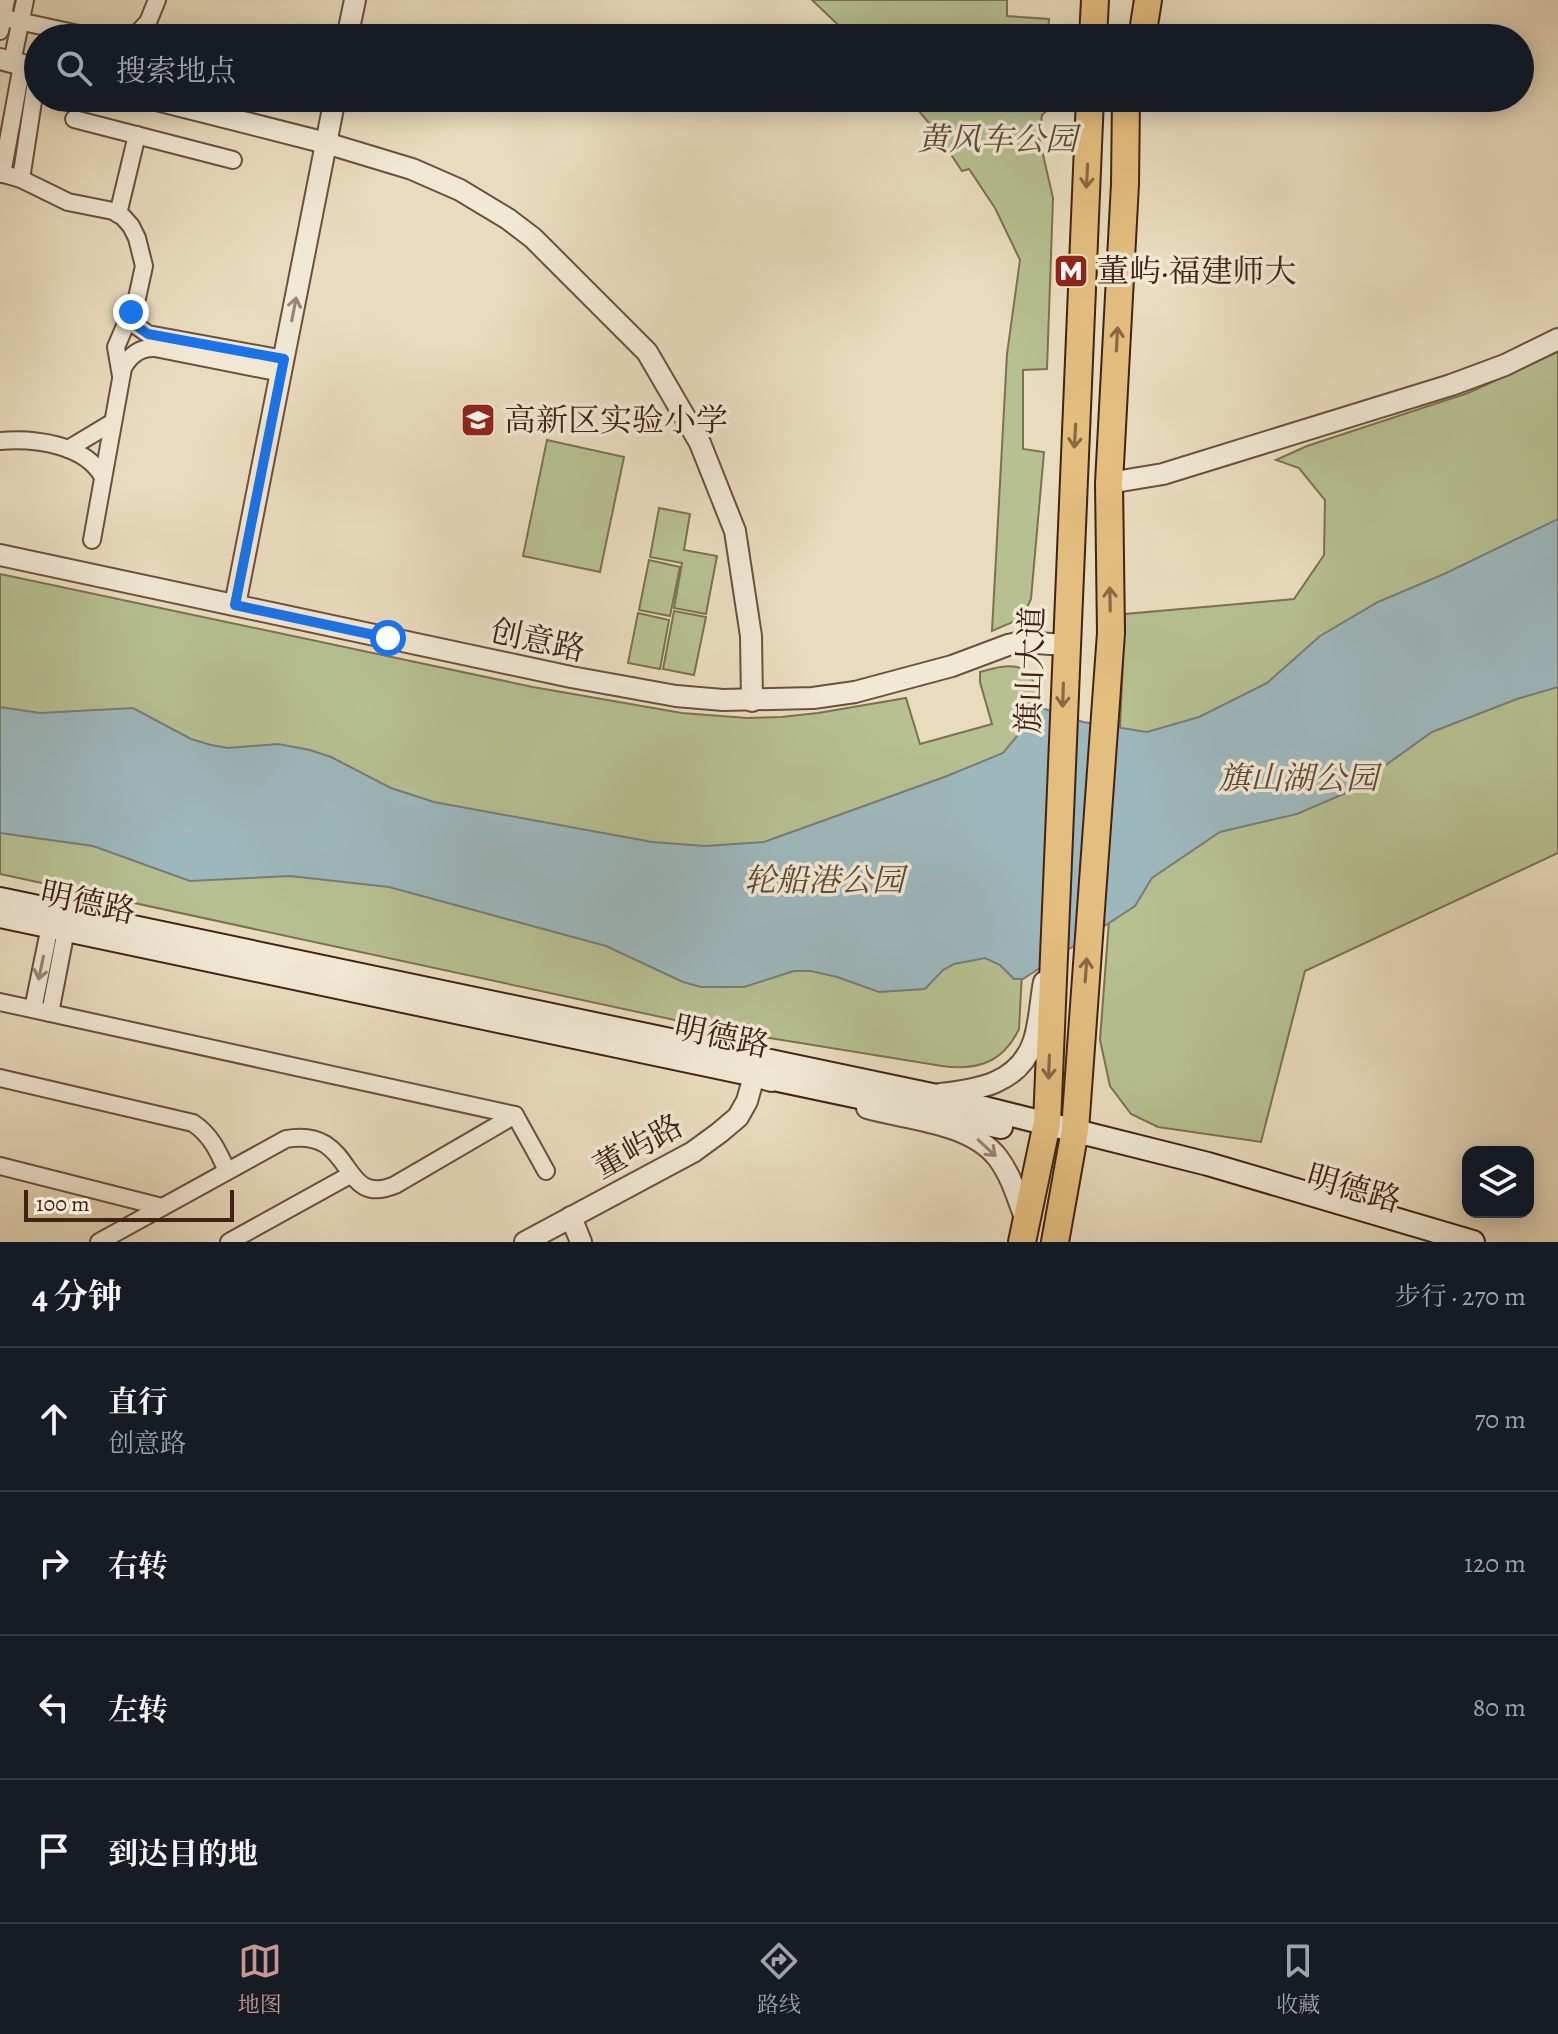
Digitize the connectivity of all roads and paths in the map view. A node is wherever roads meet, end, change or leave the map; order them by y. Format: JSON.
{"nodes":[{"id":1,"x":6,"y":0,"type":"edge"},
{"id":2,"x":25,"y":0,"type":"edge"},
{"id":3,"x":157,"y":0,"type":"edge"},
{"id":4,"x":355,"y":0,"type":"edge"},
{"id":5,"x":1131,"y":0,"type":"edge"},
{"id":6,"x":1148,"y":0,"type":"edge"},
{"id":7,"x":1094,"y":1,"type":"edge"},
{"id":8,"x":1,"y":22,"type":"edge"},
{"id":9,"x":20,"y":22,"type":"junction"},
{"id":10,"x":30,"y":24,"type":"edge"},
{"id":11,"x":146,"y":24,"type":"edge"},
{"id":12,"x":350,"y":24,"type":"edge"},
{"id":13,"x":1093,"y":24,"type":"edge"},
{"id":14,"x":1130,"y":24,"type":"edge"},
{"id":15,"x":1144,"y":24,"type":"edge"},
{"id":16,"x":22,"y":65,"type":"edge"},
{"id":17,"x":204,"y":112,"type":"edge"},
{"id":18,"x":332,"y":112,"type":"edge"},
{"id":19,"x":1089,"y":112,"type":"edge"},
{"id":20,"x":1126,"y":112,"type":"edge"},
{"id":21,"x":74,"y":119,"type":"dead end"},
{"id":22,"x":137,"y":135,"type":"junction"},
{"id":23,"x":326,"y":143,"type":"junction"},
{"id":24,"x":233,"y":160,"type":"dead end"},
{"id":25,"x":1,"y":174,"type":"edge"},
{"id":26,"x":21,"y":179,"type":"junction"},
{"id":27,"x":118,"y":214,"type":"junction"},
{"id":28,"x":131,"y":312,"type":"junction"},
{"id":29,"x":1558,"y":339,"type":"edge"},
{"id":30,"x":283,"y":366,"type":"junction"},
{"id":31,"x":121,"y":377,"type":"junction"},
{"id":32,"x":113,"y":422,"type":"junction"},
{"id":33,"x":0,"y":441,"type":"edge"},
{"id":34,"x":68,"y":449,"type":"junction"},
{"id":35,"x":103,"y":477,"type":"junction"},
{"id":36,"x":1109,"y":483,"type":"junction"},
{"id":37,"x":92,"y":540,"type":"dead end"},
{"id":38,"x":0,"y":555,"type":"edge"},
{"id":39,"x":235,"y":605,"type":"junction"},
{"id":40,"x":1065,"y":645,"type":"junction"},
{"id":41,"x":752,"y":701,"type":"junction"},
{"id":42,"x":0,"y":899,"type":"edge"},
{"id":43,"x":0,"y":916,"type":"edge"},
{"id":44,"x":58,"y":928,"type":"junction"},
{"id":45,"x":1055,"y":931,"type":"junction"},
{"id":46,"x":0,"y":1002,"type":"edge"},
{"id":47,"x":33,"y":1009,"type":"junction"},
{"id":48,"x":50,"y":1013,"type":"junction"},
{"id":49,"x":754,"y":1076,"type":"junction"},
{"id":50,"x":0,"y":1078,"type":"edge"},
{"id":51,"x":932,"y":1095,"type":"junction"},
{"id":52,"x":515,"y":1115,"type":"junction"},
{"id":53,"x":1045,"y":1130,"type":"junction"},
{"id":54,"x":1074,"y":1137,"type":"junction"},
{"id":55,"x":0,"y":1166,"type":"edge"},
{"id":56,"x":227,"y":1171,"type":"junction"},
{"id":57,"x":546,"y":1171,"type":"dead end"},
{"id":58,"x":350,"y":1175,"type":"junction"},
{"id":59,"x":162,"y":1207,"type":"junction"},
{"id":60,"x":571,"y":1217,"type":"junction"},
{"id":61,"x":1024,"y":1231,"type":"edge"},
{"id":62,"x":99,"y":1242,"type":"edge"},
{"id":63,"x":229,"y":1242,"type":"edge"},
{"id":64,"x":525,"y":1242,"type":"edge"},
{"id":65,"x":581,"y":1242,"type":"edge"},
{"id":66,"x":1055,"y":1242,"type":"edge"},
{"id":67,"x":1426,"y":1242,"type":"edge"},
{"id":68,"x":1473,"y":1242,"type":"edge"}],
"edges":[{"from":1,"to":8,"type":"street"},
{"from":2,"to":9,"type":"street"},
{"from":3,"to":11,"type":"street"},
{"from":4,"to":12,"type":"street"},
{"from":5,"to":14,"type":"highway"},
{"from":6,"to":15,"type":"highway"},
{"from":7,"to":13,"type":"highway"},
{"from":8,"to":9,"type":"street"},
{"from":9,"to":10,"type":"street"},
{"from":9,"to":16,"type":"street"},
{"from":16,"to":25,"type":"street"},
{"from":16,"to":26,"type":"street"},
{"from":17,"to":23,"type":"street"},
{"from":18,"to":23,"type":"street"},
{"from":19,"to":40,"type":"highway","name":"旗山大道","one_way":true},
{"from":36,"to":20,"type":"highway","one_way":true},
{"from":21,"to":22,"type":"street"},
{"from":22,"to":24,"type":"street"},
{"from":22,"to":27,"type":"street"},
{"from":30,"to":23,"type":"street","one_way":true},
{"from":23,"to":41,"type":"street"},
{"from":25,"to":26,"type":"street"},
{"from":26,"to":27,"type":"street"},
{"from":27,"to":28,"type":"street"},
{"from":28,"to":30,"type":"street"},
{"from":28,"to":31,"type":"street"},
{"from":29,"to":36,"type":"street"},
{"from":30,"to":31,"type":"street"},
{"from":30,"to":39,"type":"street"},
{"from":31,"to":32,"type":"street"},
{"from":32,"to":34,"type":"street"},
{"from":32,"to":35,"type":"street"},
{"from":33,"to":34,"type":"street"},
{"from":34,"to":35,"type":"street"},
{"from":35,"to":37,"type":"street"},
{"from":54,"to":36,"type":"highway","one_way":true},
{"from":38,"to":39,"type":"street","name":"创意路"},
{"from":39,"to":41,"type":"street","name":"创意路"},
{"from":40,"to":41,"type":"street","name":"创意路"},
{"from":40,"to":45,"type":"highway","name":"旗山大道","one_way":true},
{"from":42,"to":51,"type":"main road"},
{"from":43,"to":44,"type":"main road","name":"明德路"},
{"from":44,"to":47,"type":"street","one_way":true},
{"from":44,"to":48,"type":"street"},
{"from":44,"to":49,"type":"main road","name":"明德路"},
{"from":45,"to":51,"type":"street"},
{"from":45,"to":53,"type":"highway","name":"旗山大道","one_way":true},
{"from":46,"to":47,"type":"street"},
{"from":47,"to":48,"type":"street"},
{"from":48,"to":52,"type":"street"},
{"from":49,"to":53,"type":"main road","name":"明德路"},
{"from":49,"to":60,"type":"street","name":"董屿路"},
{"from":49,"to":61,"type":"street","one_way":true},
{"from":50,"to":56,"type":"street"},
{"from":51,"to":53,"type":"main road"},
{"from":52,"to":57,"type":"street"},
{"from":52,"to":58,"type":"street"},
{"from":53,"to":54,"type":"main road","name":"明德路"},
{"from":53,"to":61,"type":"highway","name":"旗山大道"},
{"from":54,"to":66,"type":"highway"},
{"from":54,"to":67,"type":"main road","name":"明德路"},
{"from":54,"to":68,"type":"main road","name":"明德路"},
{"from":55,"to":59,"type":"street"},
{"from":56,"to":58,"type":"street"},
{"from":56,"to":59,"type":"street"},
{"from":58,"to":63,"type":"street"},
{"from":59,"to":62,"type":"street"},
{"from":60,"to":64,"type":"street","name":"董屿路"},
{"from":60,"to":65,"type":"street"}]}
